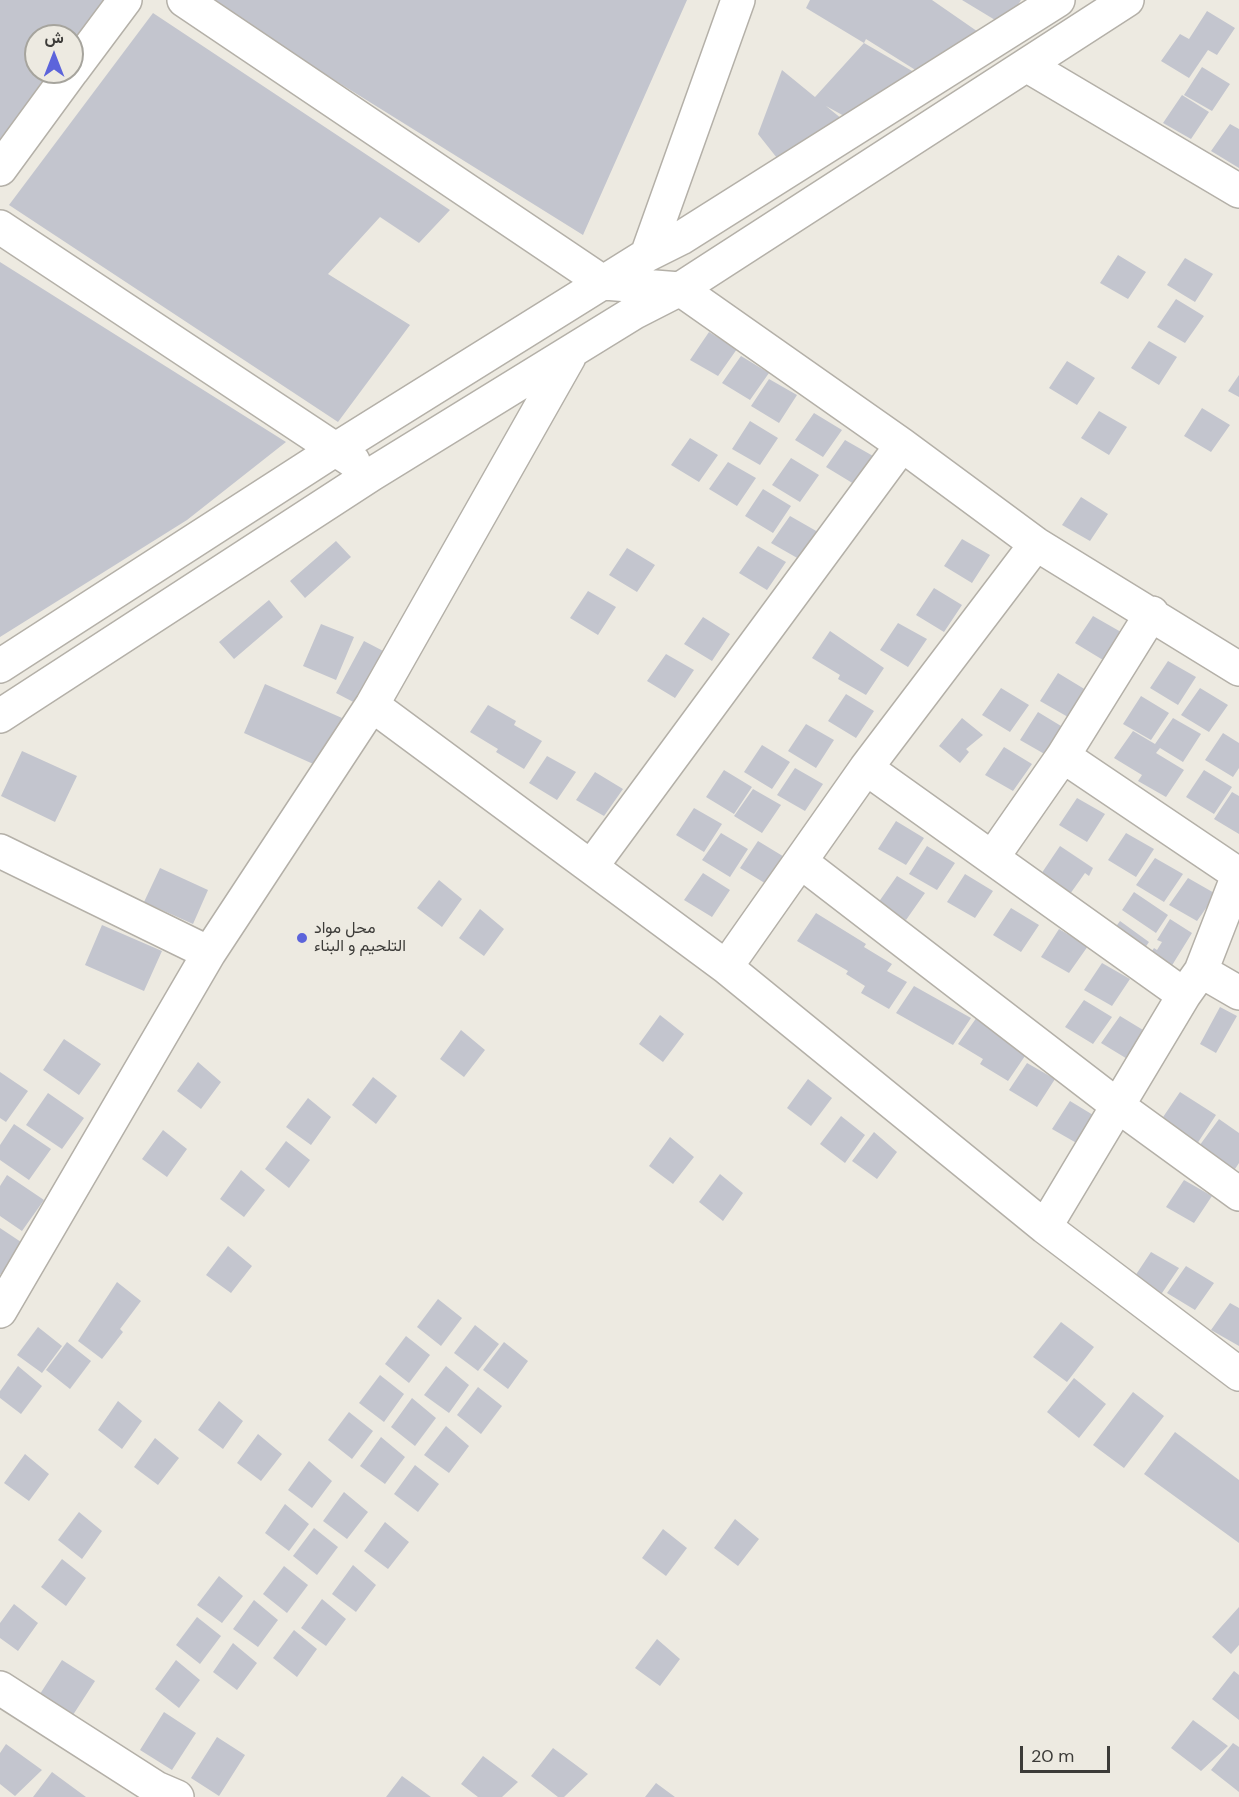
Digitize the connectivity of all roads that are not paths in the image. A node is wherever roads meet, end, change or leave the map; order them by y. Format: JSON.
{"nodes":[{"id":1,"x":124,"y":0,"type":"edge"},
{"id":2,"x":184,"y":0,"type":"edge"},
{"id":3,"x":738,"y":0,"type":"edge"},
{"id":4,"x":1058,"y":0,"type":"edge"},
{"id":5,"x":1127,"y":0,"type":"edge"},
{"id":6,"x":84,"y":55,"type":"edge"},
{"id":7,"x":1028,"y":66,"type":"junction"},
{"id":8,"x":63,"y":84,"type":"edge"},
{"id":9,"x":0,"y":168,"type":"edge"},
{"id":10,"x":1239,"y":192,"type":"edge"},
{"id":11,"x":0,"y":227,"type":"edge"},
{"id":12,"x":647,"y":255,"type":"junction"},
{"id":13,"x":604,"y":283,"type":"junction"},
{"id":14,"x":680,"y":289,"type":"junction"},
{"id":15,"x":570,"y":354,"type":"junction"},
{"id":16,"x":902,"y":445,"type":"junction"},
{"id":17,"x":336,"y":449,"type":"junction"},
{"id":18,"x":372,"y":474,"type":"junction"},
{"id":19,"x":1036,"y":544,"type":"junction"},
{"id":20,"x":1152,"y":613,"type":"junction"},
{"id":21,"x":0,"y":666,"type":"edge"},
{"id":22,"x":1239,"y":669,"type":"edge"},
{"id":23,"x":372,"y":705,"type":"junction"},
{"id":24,"x":0,"y":716,"type":"edge"},
{"id":25,"x":1063,"y":756,"type":"junction"},
{"id":26,"x":866,"y":768,"type":"junction"},
{"id":27,"x":0,"y":851,"type":"edge"},
{"id":28,"x":992,"y":858,"type":"junction"},
{"id":29,"x":801,"y":862,"type":"junction"},
{"id":30,"x":591,"y":867,"type":"junction"},
{"id":31,"x":1239,"y":873,"type":"edge"},
{"id":32,"x":209,"y":953,"type":"junction"},
{"id":33,"x":726,"y":967,"type":"junction"},
{"id":34,"x":1193,"y":983,"type":"junction"},
{"id":35,"x":1239,"y":993,"type":"edge"},
{"id":36,"x":1118,"y":1106,"type":"junction"},
{"id":37,"x":1239,"y":1194,"type":"edge"},
{"id":38,"x":1045,"y":1227,"type":"junction"},
{"id":39,"x":0,"y":1311,"type":"edge"},
{"id":40,"x":1239,"y":1374,"type":"edge"},
{"id":41,"x":0,"y":1688,"type":"edge"},
{"id":42,"x":177,"y":1797,"type":"edge"}],
"edges":[{"from":1,"to":6,"type":"street"},
{"from":2,"to":13,"type":"street"},
{"from":3,"to":12,"type":"street"},
{"from":4,"to":12,"type":"street"},
{"from":5,"to":7,"type":"street"},
{"from":7,"to":10,"type":"street"},
{"from":7,"to":14,"type":"street"},
{"from":8,"to":9,"type":"street"},
{"from":11,"to":17,"type":"street"},
{"from":12,"to":13,"type":"street"},
{"from":13,"to":14,"type":"street"},
{"from":13,"to":17,"type":"street"},
{"from":14,"to":15,"type":"street"},
{"from":14,"to":16,"type":"street"},
{"from":15,"to":18,"type":"street"},
{"from":15,"to":23,"type":"street"},
{"from":16,"to":19,"type":"street"},
{"from":16,"to":30,"type":"street"},
{"from":17,"to":18,"type":"street"},
{"from":17,"to":21,"type":"street"},
{"from":18,"to":24,"type":"street"},
{"from":19,"to":20,"type":"street"},
{"from":19,"to":26,"type":"street"},
{"from":20,"to":22,"type":"street"},
{"from":20,"to":25,"type":"street"},
{"from":23,"to":30,"type":"street"},
{"from":23,"to":32,"type":"street"},
{"from":25,"to":28,"type":"street"},
{"from":25,"to":31,"type":"street"},
{"from":26,"to":28,"type":"street"},
{"from":26,"to":29,"type":"street"},
{"from":27,"to":32,"type":"street"},
{"from":28,"to":34,"type":"street"},
{"from":29,"to":33,"type":"street"},
{"from":29,"to":36,"type":"street"},
{"from":30,"to":33,"type":"street"},
{"from":31,"to":34,"type":"street"},
{"from":32,"to":39,"type":"street"},
{"from":33,"to":38,"type":"street"},
{"from":34,"to":35,"type":"street"},
{"from":34,"to":36,"type":"street"},
{"from":36,"to":37,"type":"street"},
{"from":36,"to":38,"type":"street"},
{"from":38,"to":40,"type":"street"},
{"from":41,"to":42,"type":"street"}]}
